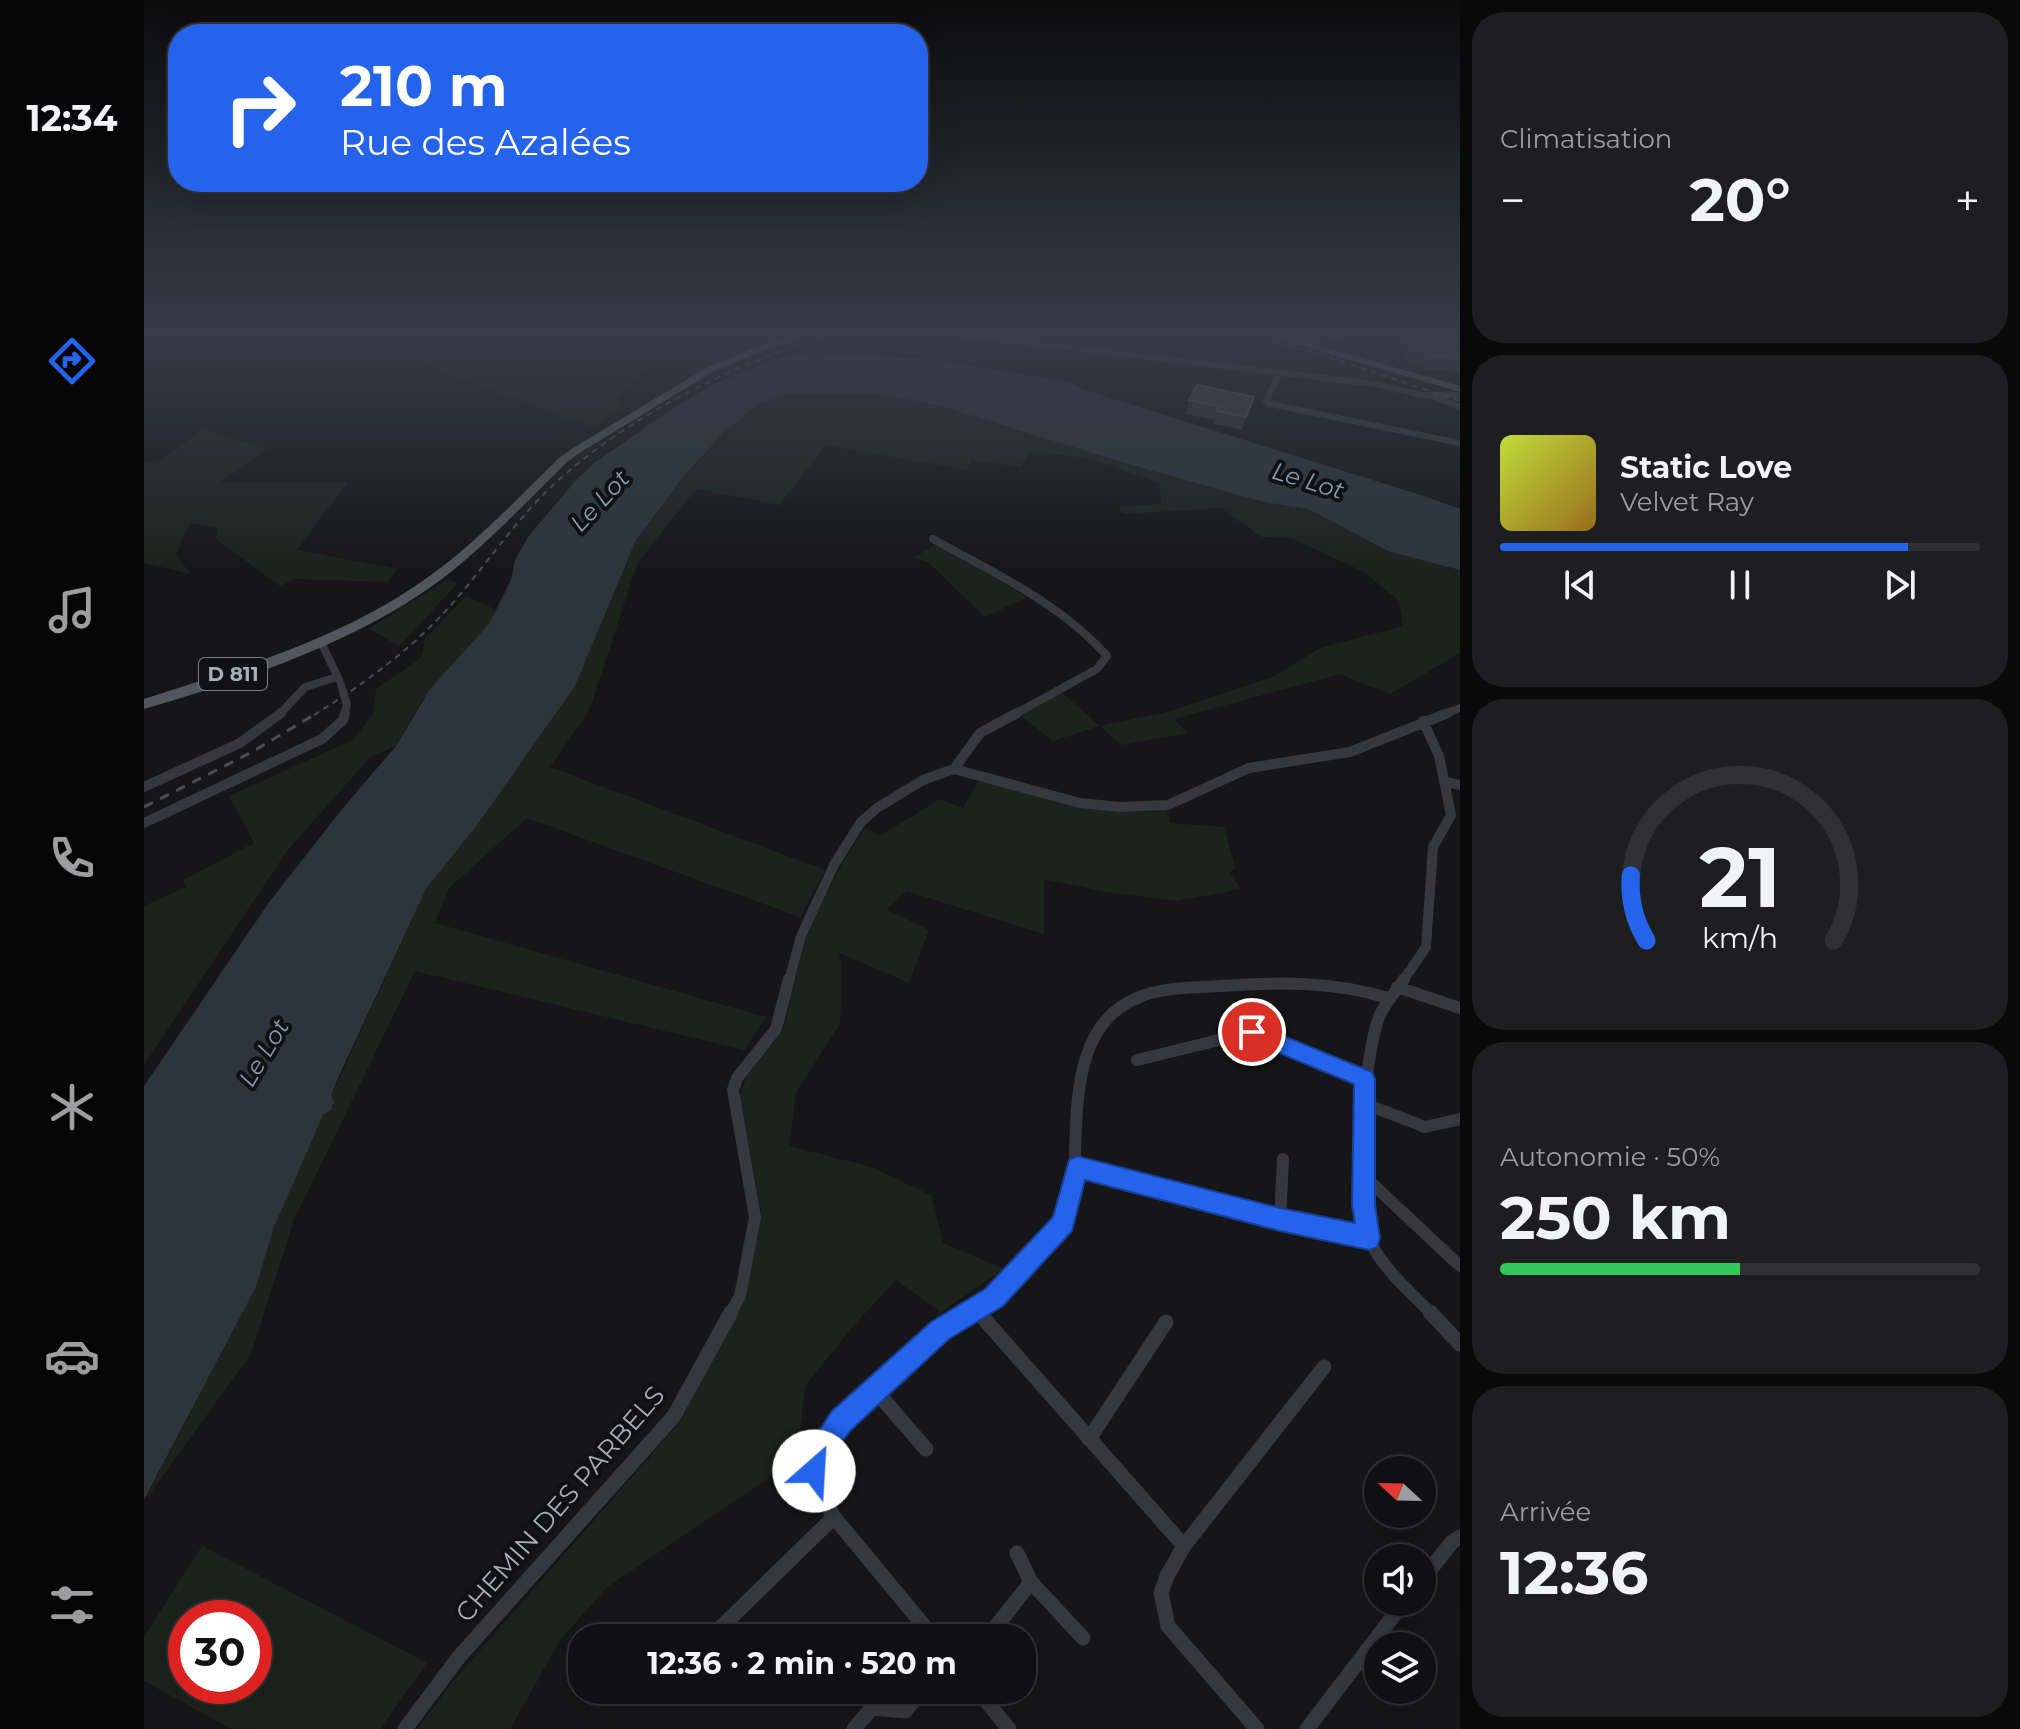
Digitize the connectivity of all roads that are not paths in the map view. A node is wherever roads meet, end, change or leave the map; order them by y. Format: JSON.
{"nodes":[{"id":1,"x":642,"y":411,"type":"edge"},
{"id":2,"x":1303,"y":411,"type":"edge"},
{"id":3,"x":1460,"y":443,"type":"edge"},
{"id":4,"x":933,"y":539,"type":"dead end"},
{"id":5,"x":321,"y":642,"type":"junction"},
{"id":6,"x":339,"y":681,"type":"junction"},
{"id":7,"x":144,"y":704,"type":"edge"},
{"id":8,"x":1460,"y":708,"type":"edge"},
{"id":9,"x":1423,"y":721,"type":"junction"},
{"id":10,"x":954,"y":769,"type":"junction"},
{"id":11,"x":1446,"y":782,"type":"junction"},
{"id":12,"x":1460,"y":785,"type":"edge"},
{"id":13,"x":144,"y":787,"type":"edge"},
{"id":14,"x":144,"y":823,"type":"edge"},
{"id":15,"x":1397,"y":987,"type":"junction"},
{"id":16,"x":1388,"y":998,"type":"junction"},
{"id":17,"x":1460,"y":1008,"type":"edge"},
{"id":18,"x":1137,"y":1060,"type":"dead end"},
{"id":19,"x":1364,"y":1079,"type":"junction"},
{"id":20,"x":1363,"y":1103,"type":"junction"},
{"id":21,"x":1460,"y":1119,"type":"edge"},
{"id":22,"x":1283,"y":1159,"type":"dead end"},
{"id":23,"x":1077,"y":1167,"type":"junction"},
{"id":24,"x":1364,"y":1176,"type":"junction"},
{"id":25,"x":1280,"y":1220,"type":"junction"},
{"id":26,"x":1369,"y":1238,"type":"junction"},
{"id":27,"x":1460,"y":1266,"type":"edge"},
{"id":28,"x":975,"y":1309,"type":"junction"},
{"id":29,"x":1166,"y":1322,"type":"dead end"},
{"id":30,"x":1460,"y":1344,"type":"edge"},
{"id":31,"x":1324,"y":1367,"type":"dead end"},
{"id":32,"x":875,"y":1390,"type":"junction"},
{"id":33,"x":1089,"y":1439,"type":"junction"},
{"id":34,"x":926,"y":1449,"type":"dead end"},
{"id":35,"x":834,"y":1517,"type":"junction"},
{"id":36,"x":1460,"y":1537,"type":"edge"},
{"id":37,"x":1184,"y":1546,"type":"junction"},
{"id":38,"x":1017,"y":1553,"type":"dead end"},
{"id":39,"x":1436,"y":1562,"type":"edge"},
{"id":40,"x":1031,"y":1582,"type":"junction"},
{"id":41,"x":1393,"y":1616,"type":"edge"},
{"id":42,"x":724,"y":1624,"type":"edge"},
{"id":43,"x":922,"y":1624,"type":"edge"},
{"id":44,"x":998,"y":1624,"type":"edge"},
{"id":45,"x":1083,"y":1638,"type":"dead end"},
{"id":46,"x":911,"y":1704,"type":"edge"},
{"id":47,"x":988,"y":1704,"type":"edge"},
{"id":48,"x":405,"y":1729,"type":"edge"},
{"id":49,"x":854,"y":1729,"type":"edge"},
{"id":50,"x":1009,"y":1729,"type":"edge"},
{"id":51,"x":1257,"y":1729,"type":"edge"},
{"id":52,"x":1307,"y":1729,"type":"edge"}],
"edges":[{"from":1,"to":5,"type":"main road","number":"D 811"},
{"from":2,"to":3,"type":"street"},
{"from":4,"to":10,"type":"street"},
{"from":5,"to":6,"type":"street"},
{"from":5,"to":7,"type":"main road","number":"D 811"},
{"from":6,"to":13,"type":"street"},
{"from":6,"to":14,"type":"street","bridge":true},
{"from":8,"to":9,"type":"street"},
{"from":9,"to":10,"type":"street"},
{"from":9,"to":11,"type":"street"},
{"from":10,"to":48,"type":"street","name":"CHEMIN DES PARBELS"},
{"from":11,"to":12,"type":"street"},
{"from":11,"to":15,"type":"street"},
{"from":15,"to":16,"type":"street"},
{"from":15,"to":17,"type":"street"},
{"from":16,"to":19,"type":"street"},
{"from":16,"to":23,"type":"street"},
{"from":18,"to":19,"type":"street"},
{"from":19,"to":20,"type":"street"},
{"from":20,"to":21,"type":"street"},
{"from":20,"to":24,"type":"street"},
{"from":22,"to":25,"type":"street"},
{"from":23,"to":25,"type":"street"},
{"from":23,"to":28,"type":"street"},
{"from":24,"to":26,"type":"street"},
{"from":24,"to":27,"type":"street"},
{"from":25,"to":26,"type":"street"},
{"from":26,"to":30,"type":"street"},
{"from":28,"to":32,"type":"street"},
{"from":28,"to":33,"type":"street"},
{"from":29,"to":33,"type":"street"},
{"from":31,"to":37,"type":"street"},
{"from":32,"to":34,"type":"street"},
{"from":32,"to":35,"type":"street"},
{"from":33,"to":37,"type":"street"},
{"from":35,"to":42,"type":"street"},
{"from":35,"to":43,"type":"street"},
{"from":36,"to":39,"type":"street"},
{"from":37,"to":51,"type":"street"},
{"from":38,"to":40,"type":"street"},
{"from":40,"to":44,"type":"street"},
{"from":40,"to":45,"type":"street"},
{"from":41,"to":52,"type":"street"},
{"from":46,"to":49,"type":"street"},
{"from":47,"to":50,"type":"street"}]}
